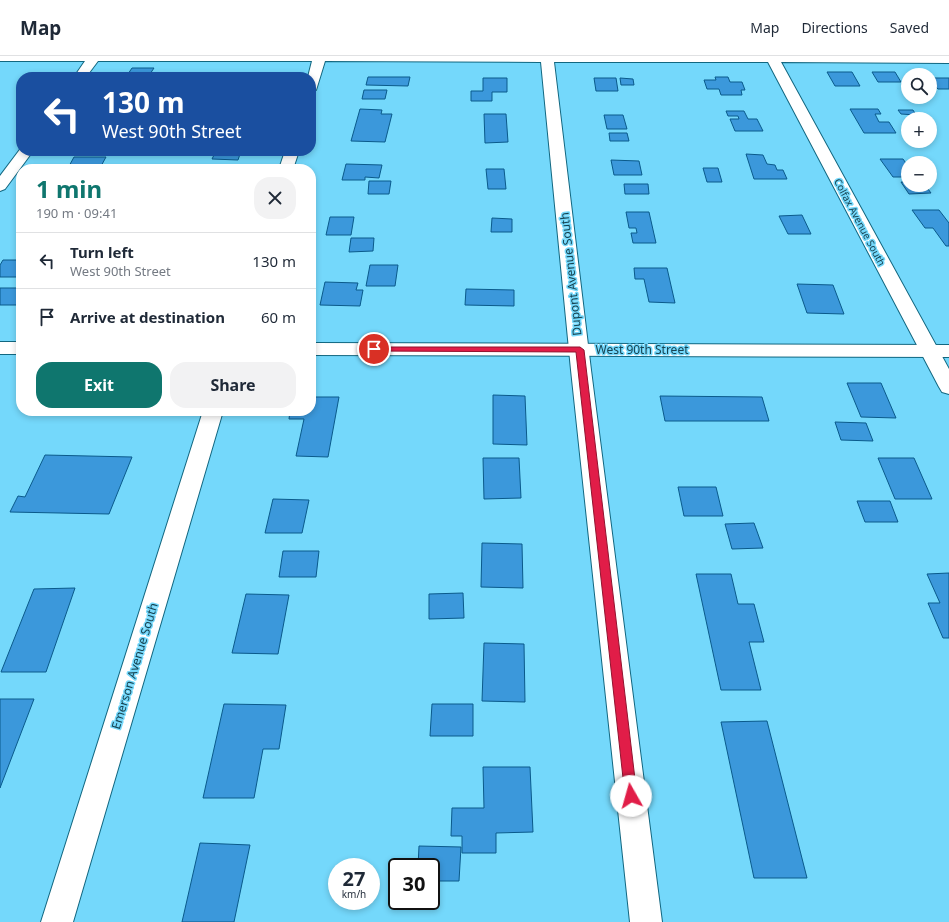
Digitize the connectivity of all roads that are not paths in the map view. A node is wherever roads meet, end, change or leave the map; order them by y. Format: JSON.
{"nodes":[{"id":1,"x":0,"y":57,"type":"edge"},
{"id":2,"x":95,"y":57,"type":"edge"},
{"id":3,"x":320,"y":57,"type":"edge"},
{"id":4,"x":547,"y":58,"type":"edge"},
{"id":5,"x":772,"y":58,"type":"edge"},
{"id":6,"x":949,"y":59,"type":"edge"},
{"id":7,"x":84,"y":72,"type":"edge"},
{"id":8,"x":316,"y":72,"type":"edge"},
{"id":9,"x":16,"y":164,"type":"edge"},
{"id":10,"x":0,"y":186,"type":"edge"},
{"id":11,"x":0,"y":348,"type":"edge"},
{"id":12,"x":16,"y":348,"type":"edge"},
{"id":13,"x":316,"y":349,"type":"edge"},
{"id":14,"x":580,"y":350,"type":"junction"},
{"id":15,"x":929,"y":351,"type":"junction"},
{"id":16,"x":949,"y":351,"type":"edge"},
{"id":17,"x":949,"y":387,"type":"edge"},
{"id":18,"x":211,"y":416,"type":"edge"},
{"id":19,"x":57,"y":922,"type":"edge"},
{"id":20,"x":646,"y":922,"type":"edge"}],
"edges":[{"from":1,"to":2,"type":"street"},
{"from":2,"to":3,"type":"street"},
{"from":2,"to":7,"type":"street"},
{"from":3,"to":4,"type":"street"},
{"from":3,"to":8,"type":"street"},
{"from":4,"to":5,"type":"street"},
{"from":4,"to":14,"type":"street","name":"Dupont Avenue South"},
{"from":5,"to":6,"type":"street"},
{"from":5,"to":15,"type":"street","name":"Colfax Avenue South"},
{"from":9,"to":10,"type":"street"},
{"from":11,"to":12,"type":"street"},
{"from":13,"to":14,"type":"street","name":"West 90th Street"},
{"from":14,"to":15,"type":"street","name":"West 90th Street"},
{"from":14,"to":20,"type":"street","name":"Dupont Avenue South"},
{"from":15,"to":16,"type":"street","name":"West 90th Street"},
{"from":15,"to":17,"type":"street","name":"Colfax Avenue South"},
{"from":18,"to":19,"type":"street","name":"Emerson Avenue South"}]}
